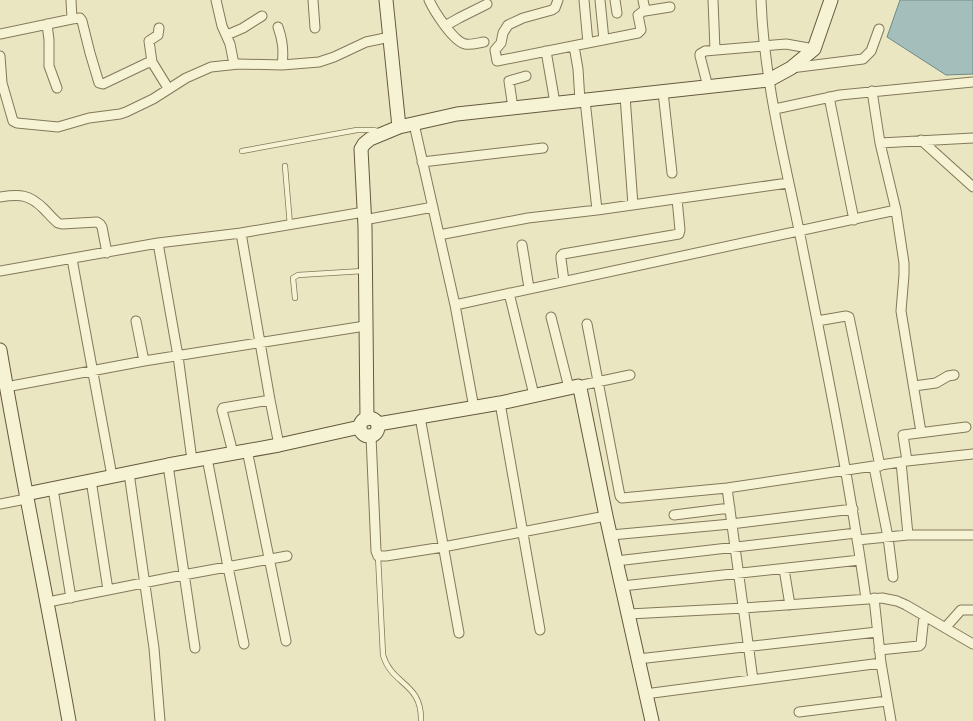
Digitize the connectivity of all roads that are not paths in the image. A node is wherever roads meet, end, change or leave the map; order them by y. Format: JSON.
{"nodes":[{"id":1,"x":71,"y":0,"type":"edge"},
{"id":2,"x":216,"y":0,"type":"edge"},
{"id":3,"x":314,"y":0,"type":"edge"},
{"id":4,"x":386,"y":0,"type":"edge"},
{"id":5,"x":429,"y":0,"type":"edge"},
{"id":6,"x":558,"y":0,"type":"edge"},
{"id":7,"x":584,"y":0,"type":"edge"},
{"id":8,"x":600,"y":0,"type":"edge"},
{"id":9,"x":615,"y":0,"type":"edge"},
{"id":10,"x":643,"y":0,"type":"edge"},
{"id":11,"x":713,"y":0,"type":"edge"},
{"id":12,"x":761,"y":0,"type":"edge"},
{"id":13,"x":830,"y":0,"type":"edge"},
{"id":14,"x":487,"y":4,"type":"dead end"},
{"id":15,"x":670,"y":7,"type":"dead end"},
{"id":16,"x":645,"y":11,"type":"junction"},
{"id":17,"x":617,"y":13,"type":"dead end"},
{"id":18,"x":262,"y":16,"type":"dead end"},
{"id":19,"x":72,"y":18,"type":"junction"},
{"id":20,"x":47,"y":24,"type":"junction"},
{"id":21,"x":445,"y":26,"type":"junction"},
{"id":22,"x":278,"y":27,"type":"dead end"},
{"id":23,"x":159,"y":28,"type":"dead end"},
{"id":24,"x":315,"y":28,"type":"dead end"},
{"id":25,"x":879,"y":29,"type":"dead end"},
{"id":26,"x":0,"y":34,"type":"edge"},
{"id":27,"x":226,"y":35,"type":"junction"},
{"id":28,"x":390,"y":37,"type":"junction"},
{"id":29,"x":604,"y":40,"type":"junction"},
{"id":30,"x":484,"y":42,"type":"dead end"},
{"id":31,"x":588,"y":43,"type":"junction"},
{"id":32,"x":574,"y":46,"type":"junction"},
{"id":33,"x":765,"y":47,"type":"junction"},
{"id":34,"x":814,"y":49,"type":"junction"},
{"id":35,"x":715,"y":50,"type":"junction"},
{"id":36,"x":546,"y":51,"type":"junction"},
{"id":37,"x":0,"y":56,"type":"edge"},
{"id":38,"x":152,"y":62,"type":"junction"},
{"id":39,"x":234,"y":64,"type":"junction"},
{"id":40,"x":282,"y":65,"type":"junction"},
{"id":41,"x":791,"y":68,"type":"junction"},
{"id":42,"x":526,"y":76,"type":"dead end"},
{"id":43,"x":769,"y":80,"type":"junction"},
{"id":44,"x":973,"y":82,"type":"edge"},
{"id":45,"x":708,"y":87,"type":"junction"},
{"id":46,"x":57,"y":88,"type":"dead end"},
{"id":47,"x":168,"y":88,"type":"junction"},
{"id":48,"x":872,"y":91,"type":"junction"},
{"id":49,"x":663,"y":92,"type":"junction"},
{"id":50,"x":625,"y":96,"type":"junction"},
{"id":51,"x":829,"y":97,"type":"junction"},
{"id":52,"x":582,"y":101,"type":"junction"},
{"id":53,"x":555,"y":103,"type":"junction"},
{"id":54,"x":512,"y":108,"type":"junction"},
{"id":55,"x":774,"y":109,"type":"junction"},
{"id":56,"x":414,"y":124,"type":"junction"},
{"id":57,"x":399,"y":127,"type":"junction"},
{"id":58,"x":383,"y":134,"type":"junction"},
{"id":59,"x":973,"y":138,"type":"edge"},
{"id":60,"x":921,"y":140,"type":"junction"},
{"id":61,"x":880,"y":143,"type":"junction"},
{"id":62,"x":543,"y":148,"type":"dead end"},
{"id":63,"x":242,"y":151,"type":"dead end"},
{"id":64,"x":422,"y":162,"type":"junction"},
{"id":65,"x":285,"y":166,"type":"dead end"},
{"id":66,"x":672,"y":174,"type":"dead end"},
{"id":67,"x":788,"y":183,"type":"junction"},
{"id":68,"x":973,"y":187,"type":"edge"},
{"id":69,"x":0,"y":197,"type":"edge"},
{"id":70,"x":677,"y":199,"type":"junction"},
{"id":71,"x":633,"y":205,"type":"junction"},
{"id":72,"x":433,"y":207,"type":"junction"},
{"id":73,"x":597,"y":210,"type":"junction"},
{"id":74,"x":896,"y":210,"type":"junction"},
{"id":75,"x":364,"y":216,"type":"junction"},
{"id":76,"x":854,"y":220,"type":"junction"},
{"id":77,"x":290,"y":225,"type":"junction"},
{"id":78,"x":799,"y":232,"type":"junction"},
{"id":79,"x":241,"y":233,"type":"junction"},
{"id":80,"x":439,"y":234,"type":"junction"},
{"id":81,"x":158,"y":243,"type":"junction"},
{"id":82,"x":522,"y":245,"type":"dead end"},
{"id":83,"x":107,"y":253,"type":"junction"},
{"id":84,"x":72,"y":259,"type":"junction"},
{"id":85,"x":0,"y":271,"type":"edge"},
{"id":86,"x":365,"y":271,"type":"junction"},
{"id":87,"x":564,"y":281,"type":"junction"},
{"id":88,"x":529,"y":288,"type":"junction"},
{"id":89,"x":509,"y":293,"type":"junction"},
{"id":90,"x":295,"y":298,"type":"dead end"},
{"id":91,"x":455,"y":305,"type":"junction"},
{"id":92,"x":551,"y":317,"type":"dead end"},
{"id":93,"x":136,"y":321,"type":"dead end"},
{"id":94,"x":817,"y":321,"type":"junction"},
{"id":95,"x":587,"y":324,"type":"dead end"},
{"id":96,"x":365,"y":326,"type":"junction"},
{"id":97,"x":260,"y":344,"type":"junction"},
{"id":98,"x":0,"y":350,"type":"edge"},
{"id":99,"x":178,"y":356,"type":"junction"},
{"id":100,"x":144,"y":361,"type":"junction"},
{"id":101,"x":93,"y":371,"type":"junction"},
{"id":102,"x":630,"y":375,"type":"dead end"},
{"id":103,"x":954,"y":375,"type":"dead end"},
{"id":104,"x":599,"y":381,"type":"junction"},
{"id":105,"x":914,"y":386,"type":"junction"},
{"id":106,"x":6,"y":387,"type":"junction"},
{"id":107,"x":573,"y":387,"type":"junction"},
{"id":108,"x":534,"y":395,"type":"junction"},
{"id":109,"x":270,"y":400,"type":"junction"},
{"id":110,"x":500,"y":403,"type":"junction"},
{"id":111,"x":474,"y":408,"type":"junction"},
{"id":112,"x":420,"y":417,"type":"junction"},
{"id":113,"x":368,"y":424,"type":"junction"},
{"id":114,"x":966,"y":427,"type":"dead end"},
{"id":115,"x":921,"y":432,"type":"junction"},
{"id":116,"x":371,"y":436,"type":"joint"},
{"id":117,"x":279,"y":445,"type":"junction"},
{"id":118,"x":248,"y":450,"type":"junction"},
{"id":119,"x":233,"y":453,"type":"junction"},
{"id":120,"x":973,"y":454,"type":"edge"},
{"id":121,"x":207,"y":458,"type":"junction"},
{"id":122,"x":192,"y":460,"type":"junction"},
{"id":123,"x":904,"y":462,"type":"junction"},
{"id":124,"x":168,"y":465,"type":"junction"},
{"id":125,"x":877,"y":466,"type":"junction"},
{"id":126,"x":846,"y":471,"type":"junction"},
{"id":127,"x":128,"y":473,"type":"junction"},
{"id":128,"x":112,"y":476,"type":"junction"},
{"id":129,"x":91,"y":480,"type":"junction"},
{"id":130,"x":53,"y":488,"type":"junction"},
{"id":131,"x":727,"y":488,"type":"junction"},
{"id":132,"x":22,"y":498,"type":"junction"},
{"id":133,"x":0,"y":504,"type":"edge"},
{"id":134,"x":730,"y":508,"type":"junction"},
{"id":135,"x":852,"y":509,"type":"junction"},
{"id":136,"x":0,"y":512,"type":"edge"},
{"id":137,"x":674,"y":515,"type":"dead end"},
{"id":138,"x":606,"y":516,"type":"junction"},
{"id":139,"x":732,"y":524,"type":"junction"},
{"id":140,"x":523,"y":532,"type":"junction"},
{"id":141,"x":610,"y":535,"type":"junction"},
{"id":142,"x":908,"y":535,"type":"junction"},
{"id":143,"x":973,"y":535,"type":"edge"},
{"id":144,"x":857,"y":536,"type":"junction"},
{"id":145,"x":888,"y":537,"type":"junction"},
{"id":146,"x":444,"y":547,"type":"junction"},
{"id":147,"x":735,"y":547,"type":"junction"},
{"id":148,"x":287,"y":556,"type":"dead end"},
{"id":149,"x":378,"y":556,"type":"junction"},
{"id":150,"x":269,"y":559,"type":"junction"},
{"id":151,"x":860,"y":560,"type":"junction"},
{"id":152,"x":616,"y":561,"type":"junction"},
{"id":153,"x":228,"y":567,"type":"junction"},
{"id":154,"x":784,"y":569,"type":"junction"},
{"id":155,"x":740,"y":574,"type":"junction"},
{"id":156,"x":183,"y":575,"type":"junction"},
{"id":157,"x":893,"y":577,"type":"dead end"},
{"id":158,"x":145,"y":583,"type":"junction"},
{"id":159,"x":622,"y":586,"type":"junction"},
{"id":160,"x":108,"y":590,"type":"junction"},
{"id":161,"x":71,"y":598,"type":"junction"},
{"id":162,"x":870,"y":599,"type":"junction"},
{"id":163,"x":48,"y":602,"type":"junction"},
{"id":164,"x":790,"y":605,"type":"junction"},
{"id":165,"x":744,"y":608,"type":"junction"},
{"id":166,"x":973,"y":610,"type":"edge"},
{"id":167,"x":628,"y":614,"type":"junction"},
{"id":168,"x":924,"y":616,"type":"junction"},
{"id":169,"x":945,"y":628,"type":"junction"},
{"id":170,"x":540,"y":630,"type":"dead end"},
{"id":171,"x":877,"y":632,"type":"junction"},
{"id":172,"x":459,"y":633,"type":"dead end"},
{"id":173,"x":286,"y":641,"type":"dead end"},
{"id":174,"x":244,"y":644,"type":"dead end"},
{"id":175,"x":973,"y":644,"type":"edge"},
{"id":176,"x":748,"y":647,"type":"junction"},
{"id":177,"x":195,"y":648,"type":"dead end"},
{"id":178,"x":879,"y":650,"type":"junction"},
{"id":179,"x":638,"y":659,"type":"junction"},
{"id":180,"x":881,"y":663,"type":"junction"},
{"id":181,"x":753,"y":680,"type":"junction"},
{"id":182,"x":645,"y":694,"type":"junction"},
{"id":183,"x":887,"y":701,"type":"junction"},
{"id":184,"x":799,"y":712,"type":"dead end"},
{"id":185,"x":69,"y":721,"type":"edge"},
{"id":186,"x":160,"y":721,"type":"edge"},
{"id":187,"x":421,"y":721,"type":"edge"},
{"id":188,"x":652,"y":721,"type":"edge"},
{"id":189,"x":891,"y":721,"type":"edge"}],
"edges":[{"from":1,"to":19,"type":"street"},
{"from":2,"to":27,"type":"street"},
{"from":3,"to":24,"type":"street"},
{"from":4,"to":28,"type":"street"},
{"from":5,"to":21,"type":"street"},
{"from":6,"to":36,"type":"street"},
{"from":7,"to":31,"type":"street"},
{"from":8,"to":29,"type":"street"},
{"from":9,"to":17,"type":"street"},
{"from":10,"to":16,"type":"street"},
{"from":11,"to":35,"type":"street"},
{"from":12,"to":33,"type":"street"},
{"from":13,"to":34,"type":"street"},
{"from":14,"to":21,"type":"street"},
{"from":15,"to":16,"type":"street"},
{"from":16,"to":29,"type":"street"},
{"from":18,"to":27,"type":"street"},
{"from":19,"to":20,"type":"street"},
{"from":19,"to":38,"type":"street"},
{"from":20,"to":26,"type":"street"},
{"from":20,"to":46,"type":"street"},
{"from":21,"to":30,"type":"street"},
{"from":22,"to":40,"type":"street"},
{"from":23,"to":38,"type":"street"},
{"from":25,"to":41,"type":"street"},
{"from":27,"to":39,"type":"street"},
{"from":28,"to":40,"type":"street"},
{"from":28,"to":57,"type":"street"},
{"from":29,"to":31,"type":"street"},
{"from":31,"to":32,"type":"street"},
{"from":32,"to":36,"type":"street"},
{"from":32,"to":52,"type":"street"},
{"from":33,"to":34,"type":"street"},
{"from":33,"to":35,"type":"street"},
{"from":33,"to":43,"type":"street"},
{"from":34,"to":41,"type":"street"},
{"from":35,"to":45,"type":"street"},
{"from":36,"to":53,"type":"street"},
{"from":37,"to":47,"type":"street"},
{"from":38,"to":47,"type":"street"},
{"from":39,"to":40,"type":"street"},
{"from":39,"to":47,"type":"street"},
{"from":41,"to":43,"type":"street"},
{"from":42,"to":54,"type":"street"},
{"from":43,"to":45,"type":"street"},
{"from":43,"to":55,"type":"street"},
{"from":44,"to":48,"type":"street"},
{"from":45,"to":49,"type":"street"},
{"from":48,"to":51,"type":"street"},
{"from":48,"to":61,"type":"street"},
{"from":49,"to":50,"type":"street"},
{"from":49,"to":66,"type":"street"},
{"from":50,"to":52,"type":"street"},
{"from":50,"to":71,"type":"street"},
{"from":51,"to":55,"type":"street"},
{"from":51,"to":76,"type":"street"},
{"from":52,"to":53,"type":"street"},
{"from":52,"to":73,"type":"street"},
{"from":53,"to":54,"type":"street"},
{"from":54,"to":56,"type":"street"},
{"from":55,"to":67,"type":"street"},
{"from":56,"to":57,"type":"street"},
{"from":56,"to":64,"type":"street"},
{"from":57,"to":58,"type":"street"},
{"from":58,"to":63,"type":"lane"},
{"from":58,"to":75,"type":"street"},
{"from":59,"to":60,"type":"street"},
{"from":60,"to":61,"type":"street"},
{"from":60,"to":68,"type":"street"},
{"from":61,"to":74,"type":"street"},
{"from":62,"to":64,"type":"street"},
{"from":64,"to":72,"type":"street"},
{"from":65,"to":77,"type":"lane"},
{"from":67,"to":70,"type":"street"},
{"from":67,"to":78,"type":"street"},
{"from":69,"to":83,"type":"street"},
{"from":70,"to":71,"type":"street"},
{"from":70,"to":87,"type":"street"},
{"from":71,"to":73,"type":"street"},
{"from":72,"to":75,"type":"street"},
{"from":72,"to":80,"type":"street"},
{"from":73,"to":80,"type":"street"},
{"from":74,"to":76,"type":"street"},
{"from":74,"to":105,"type":"street"},
{"from":75,"to":77,"type":"street"},
{"from":75,"to":86,"type":"street"},
{"from":76,"to":78,"type":"street"},
{"from":77,"to":79,"type":"street"},
{"from":78,"to":87,"type":"street"},
{"from":78,"to":94,"type":"street"},
{"from":79,"to":81,"type":"street"},
{"from":79,"to":97,"type":"street"},
{"from":80,"to":91,"type":"street"},
{"from":81,"to":83,"type":"street"},
{"from":81,"to":99,"type":"street"},
{"from":82,"to":88,"type":"street"},
{"from":83,"to":84,"type":"street"},
{"from":84,"to":85,"type":"street"},
{"from":84,"to":101,"type":"street"},
{"from":86,"to":90,"type":"lane"},
{"from":86,"to":96,"type":"street"},
{"from":87,"to":88,"type":"street"},
{"from":88,"to":89,"type":"street"},
{"from":89,"to":91,"type":"street"},
{"from":89,"to":108,"type":"street"},
{"from":91,"to":111,"type":"street"},
{"from":92,"to":107,"type":"street"},
{"from":93,"to":100,"type":"street"},
{"from":94,"to":125,"type":"street"},
{"from":94,"to":126,"type":"street"},
{"from":95,"to":104,"type":"street"},
{"from":96,"to":97,"type":"street"},
{"from":96,"to":113,"type":"street"},
{"from":97,"to":99,"type":"street"},
{"from":97,"to":109,"type":"street"},
{"from":98,"to":106,"type":"street"},
{"from":99,"to":100,"type":"street"},
{"from":99,"to":122,"type":"street"},
{"from":100,"to":101,"type":"street"},
{"from":101,"to":106,"type":"street"},
{"from":101,"to":128,"type":"street"},
{"from":102,"to":104,"type":"street"},
{"from":103,"to":105,"type":"street"},
{"from":104,"to":107,"type":"street"},
{"from":104,"to":131,"type":"street"},
{"from":105,"to":115,"type":"street"},
{"from":106,"to":132,"type":"street"},
{"from":107,"to":108,"type":"street"},
{"from":107,"to":138,"type":"street"},
{"from":108,"to":110,"type":"street"},
{"from":109,"to":117,"type":"street"},
{"from":109,"to":119,"type":"street"},
{"from":110,"to":111,"type":"street"},
{"from":110,"to":140,"type":"street"},
{"from":111,"to":112,"type":"street"},
{"from":112,"to":113,"type":"street"},
{"from":112,"to":146,"type":"street"},
{"from":113,"to":116,"type":"street"},
{"from":113,"to":117,"type":"street"},
{"from":114,"to":115,"type":"street"},
{"from":115,"to":123,"type":"street"},
{"from":116,"to":149,"type":"street"},
{"from":117,"to":118,"type":"street"},
{"from":118,"to":119,"type":"street"},
{"from":118,"to":150,"type":"street"},
{"from":119,"to":121,"type":"street"},
{"from":120,"to":123,"type":"street"},
{"from":121,"to":122,"type":"street"},
{"from":121,"to":153,"type":"street"},
{"from":122,"to":124,"type":"street"},
{"from":123,"to":125,"type":"street"},
{"from":123,"to":142,"type":"street"},
{"from":124,"to":127,"type":"street"},
{"from":124,"to":156,"type":"street"},
{"from":125,"to":126,"type":"street"},
{"from":125,"to":145,"type":"street"},
{"from":126,"to":131,"type":"street"},
{"from":126,"to":135,"type":"street"},
{"from":127,"to":128,"type":"street"},
{"from":127,"to":158,"type":"street"},
{"from":128,"to":129,"type":"street"},
{"from":129,"to":130,"type":"street"},
{"from":129,"to":160,"type":"street"},
{"from":130,"to":132,"type":"street"},
{"from":130,"to":161,"type":"street"},
{"from":131,"to":134,"type":"street"},
{"from":132,"to":133,"type":"street"},
{"from":132,"to":136,"type":"street"},
{"from":132,"to":163,"type":"street"},
{"from":134,"to":137,"type":"street"},
{"from":134,"to":139,"type":"street"},
{"from":135,"to":139,"type":"street"},
{"from":135,"to":144,"type":"street"},
{"from":138,"to":140,"type":"street"},
{"from":138,"to":141,"type":"street"},
{"from":139,"to":141,"type":"street"},
{"from":139,"to":147,"type":"street"},
{"from":140,"to":146,"type":"street"},
{"from":140,"to":170,"type":"street"},
{"from":141,"to":152,"type":"street"},
{"from":142,"to":143,"type":"street"},
{"from":142,"to":145,"type":"street"},
{"from":144,"to":145,"type":"street"},
{"from":144,"to":147,"type":"street"},
{"from":144,"to":151,"type":"street"},
{"from":145,"to":157,"type":"street"},
{"from":146,"to":149,"type":"street"},
{"from":146,"to":172,"type":"street"},
{"from":147,"to":152,"type":"street"},
{"from":147,"to":155,"type":"street"},
{"from":148,"to":150,"type":"street"},
{"from":149,"to":187,"type":"lane"},
{"from":150,"to":153,"type":"street"},
{"from":150,"to":173,"type":"street"},
{"from":151,"to":154,"type":"street"},
{"from":151,"to":162,"type":"street"},
{"from":152,"to":159,"type":"street"},
{"from":153,"to":156,"type":"street"},
{"from":153,"to":174,"type":"street"},
{"from":154,"to":155,"type":"street"},
{"from":154,"to":164,"type":"street"},
{"from":155,"to":159,"type":"street"},
{"from":155,"to":165,"type":"street"},
{"from":156,"to":158,"type":"street"},
{"from":156,"to":177,"type":"street"},
{"from":158,"to":160,"type":"street"},
{"from":158,"to":186,"type":"street"},
{"from":159,"to":167,"type":"street"},
{"from":160,"to":161,"type":"street"},
{"from":161,"to":163,"type":"street"},
{"from":162,"to":164,"type":"street"},
{"from":162,"to":168,"type":"street"},
{"from":162,"to":171,"type":"street"},
{"from":163,"to":185,"type":"street"},
{"from":164,"to":165,"type":"street"},
{"from":165,"to":167,"type":"street"},
{"from":165,"to":176,"type":"street"},
{"from":166,"to":169,"type":"street"},
{"from":167,"to":179,"type":"street"},
{"from":168,"to":169,"type":"street"},
{"from":168,"to":178,"type":"street"},
{"from":169,"to":175,"type":"street"},
{"from":171,"to":176,"type":"street"},
{"from":171,"to":178,"type":"street"},
{"from":176,"to":179,"type":"street"},
{"from":176,"to":181,"type":"street"},
{"from":178,"to":180,"type":"street"},
{"from":179,"to":182,"type":"street"},
{"from":180,"to":181,"type":"street"},
{"from":180,"to":183,"type":"street"},
{"from":181,"to":182,"type":"street"},
{"from":182,"to":188,"type":"street"},
{"from":183,"to":184,"type":"street"},
{"from":183,"to":189,"type":"street"}]}
